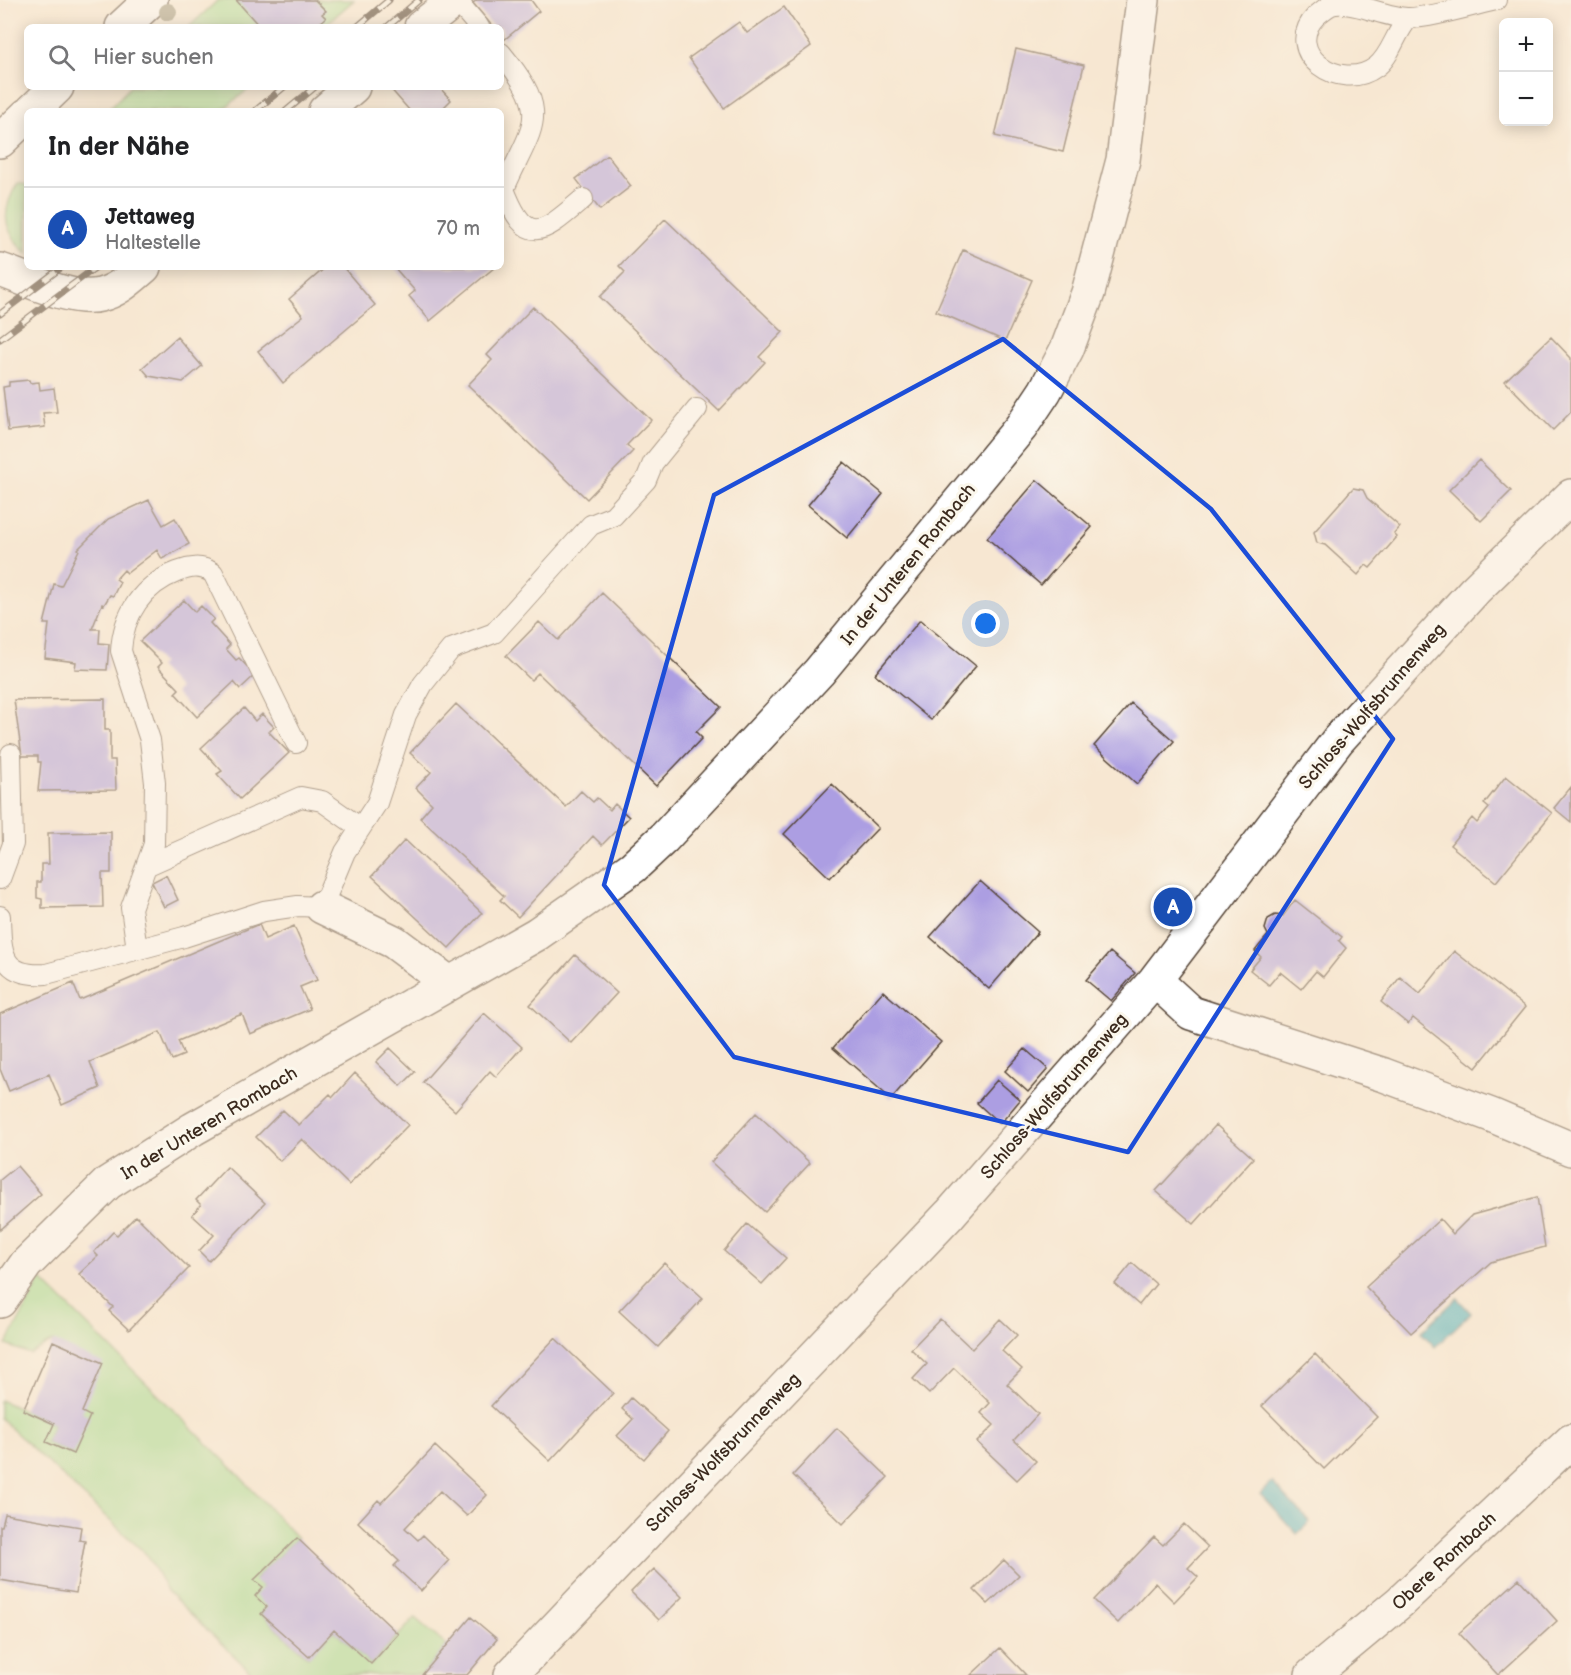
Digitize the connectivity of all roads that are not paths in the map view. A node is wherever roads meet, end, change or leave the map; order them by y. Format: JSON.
{"nodes":[{"id":1,"x":151,"y":0,"type":"edge"},
{"id":2,"x":455,"y":0,"type":"edge"},
{"id":3,"x":1143,"y":0,"type":"edge"},
{"id":4,"x":1496,"y":0,"type":"edge"},
{"id":5,"x":1408,"y":18,"type":"junction"},
{"id":6,"x":125,"y":24,"type":"edge"},
{"id":7,"x":425,"y":24,"type":"edge"},
{"id":8,"x":476,"y":24,"type":"edge"},
{"id":9,"x":504,"y":57,"type":"edge"},
{"id":10,"x":54,"y":90,"type":"edge"},
{"id":11,"x":350,"y":90,"type":"edge"},
{"id":12,"x":35,"y":108,"type":"edge"},
{"id":13,"x":328,"y":108,"type":"edge"},
{"id":14,"x":24,"y":118,"type":"edge"},
{"id":15,"x":0,"y":141,"type":"edge"},
{"id":16,"x":504,"y":189,"type":"edge"},
{"id":17,"x":504,"y":189,"type":"edge"},
{"id":18,"x":583,"y":199,"type":"dead end"},
{"id":19,"x":0,"y":270,"type":"edge"},
{"id":20,"x":140,"y":270,"type":"edge"},
{"id":21,"x":697,"y":409,"type":"dead end"},
{"id":22,"x":1571,"y":496,"type":"edge"},
{"id":23,"x":296,"y":743,"type":"dead end"},
{"id":24,"x":11,"y":754,"type":"dead end"},
{"id":25,"x":359,"y":827,"type":"junction"},
{"id":26,"x":146,"y":866,"type":"junction"},
{"id":27,"x":0,"y":879,"type":"edge"},
{"id":28,"x":322,"y":907,"type":"junction"},
{"id":29,"x":0,"y":916,"type":"edge"},
{"id":30,"x":137,"y":949,"type":"junction"},
{"id":31,"x":1155,"y":980,"type":"junction"},
{"id":32,"x":449,"y":983,"type":"junction"},
{"id":33,"x":1571,"y":1149,"type":"edge"},
{"id":34,"x":0,"y":1301,"type":"edge"},
{"id":35,"x":1571,"y":1441,"type":"edge"},
{"id":36,"x":511,"y":1675,"type":"edge"},
{"id":37,"x":1312,"y":1675,"type":"edge"}],
"edges":[{"from":1,"to":6,"type":"street"},
{"from":2,"to":7,"type":"street"},
{"from":2,"to":8,"type":"lane"},
{"from":3,"to":32,"type":"street","name":"In der Unteren Rombach"},
{"from":4,"to":5,"type":"lane"},
{"from":5,"to":5,"type":"lane"},
{"from":9,"to":16,"type":"lane"},
{"from":10,"to":12,"type":"street"},
{"from":11,"to":13,"type":"street"},
{"from":14,"to":15,"type":"street"},
{"from":17,"to":18,"type":"lane"},
{"from":19,"to":20,"type":"street"},
{"from":21,"to":25,"type":"lane"},
{"from":22,"to":31,"type":"street","name":"Schloss-Wolfsbrunnenweg"},
{"from":23,"to":26,"type":"lane"},
{"from":24,"to":27,"type":"lane"},
{"from":25,"to":26,"type":"lane"},
{"from":25,"to":28,"type":"lane"},
{"from":26,"to":30,"type":"lane"},
{"from":28,"to":30,"type":"lane"},
{"from":28,"to":32,"type":"street"},
{"from":29,"to":30,"type":"lane"},
{"from":31,"to":33,"type":"street"},
{"from":31,"to":36,"type":"street","name":"Schloss-Wolfsbrunnenweg"},
{"from":32,"to":34,"type":"street","name":"In der Unteren Rombach"},
{"from":35,"to":37,"type":"street","name":"Obere Rombach"}]}
